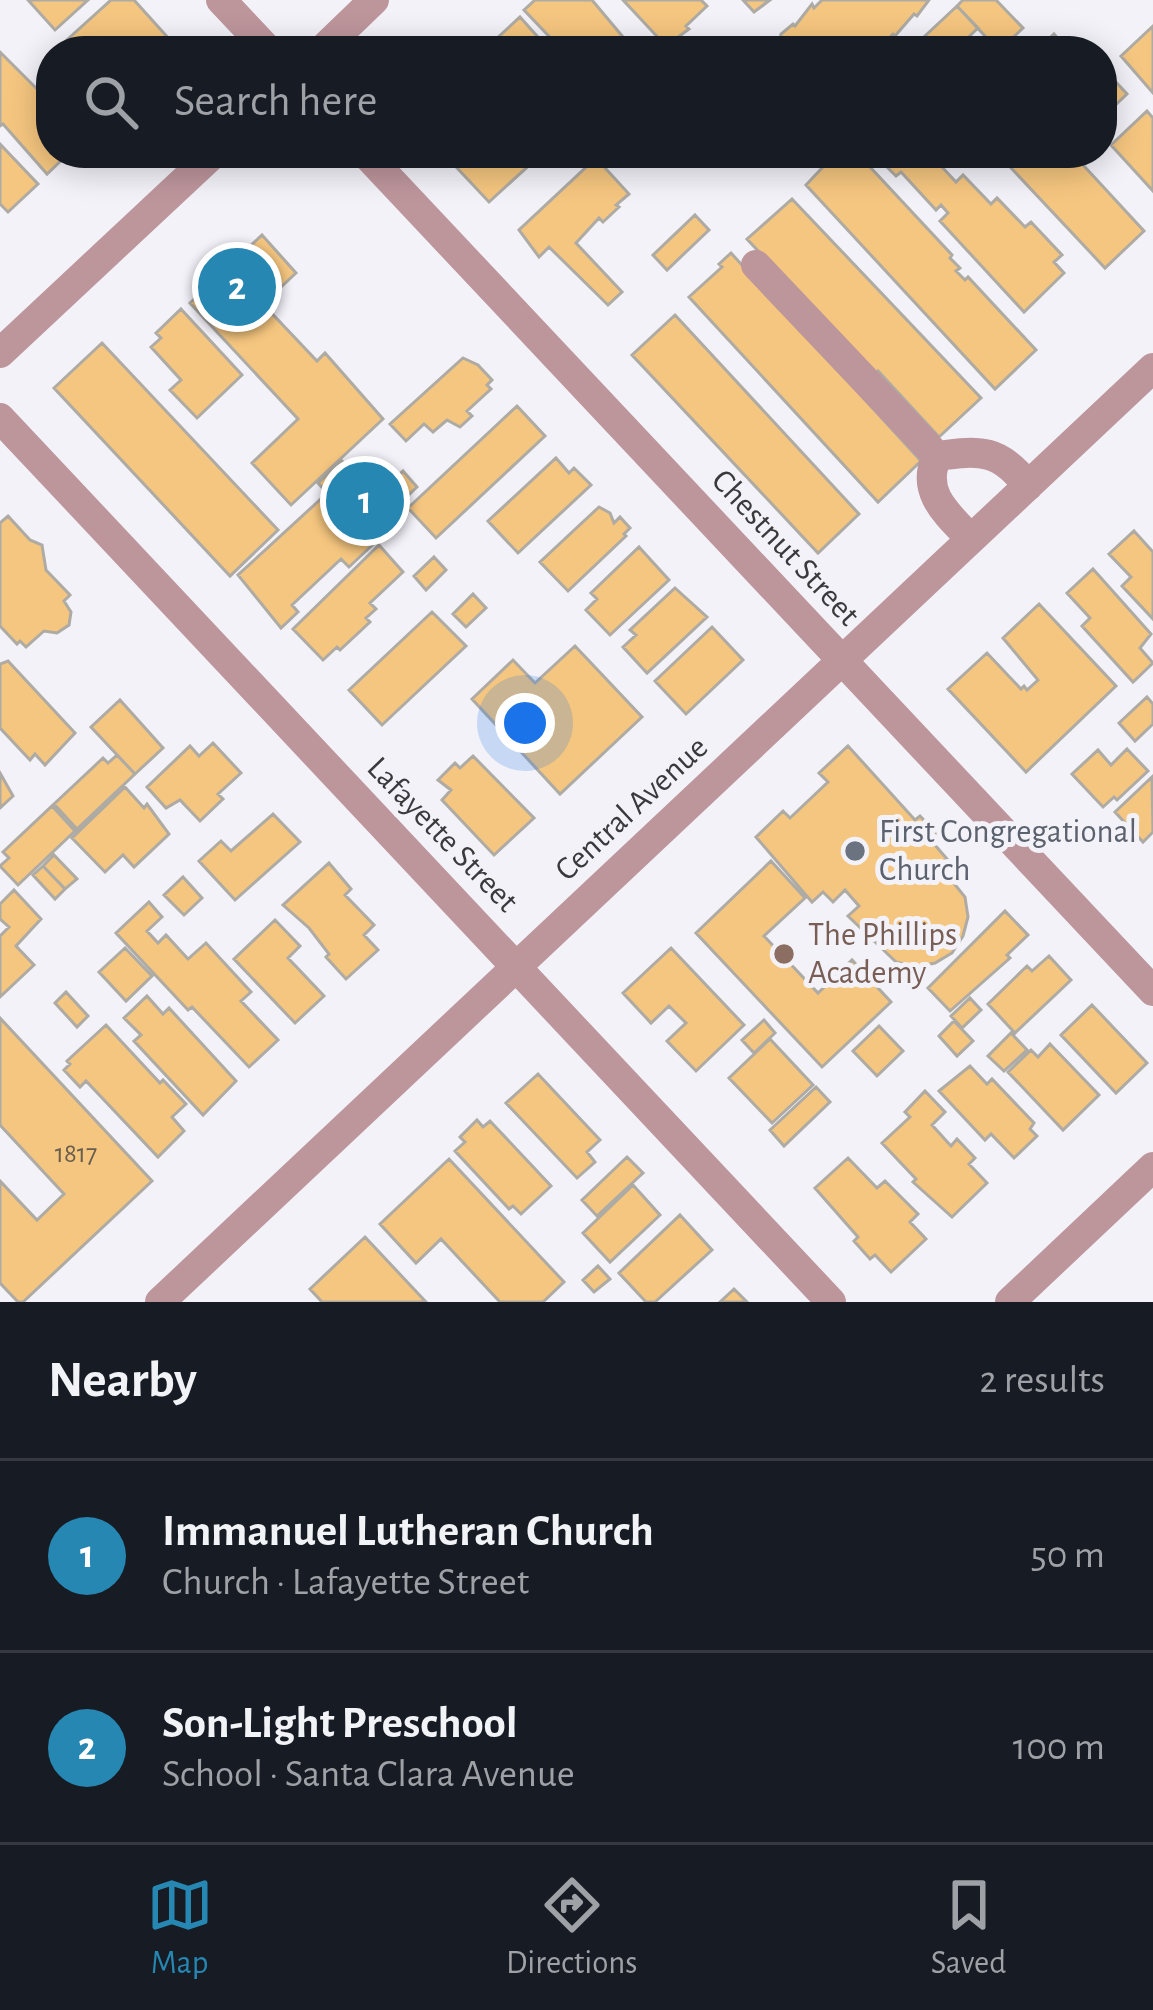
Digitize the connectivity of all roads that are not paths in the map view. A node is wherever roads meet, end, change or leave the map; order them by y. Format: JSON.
{"nodes":[{"id":1,"x":221,"y":0,"type":"edge"},
{"id":2,"x":374,"y":0,"type":"edge"},
{"id":3,"x":255,"y":36,"type":"edge"},
{"id":4,"x":337,"y":36,"type":"edge"},
{"id":5,"x":198,"y":168,"type":"edge"},
{"id":6,"x":379,"y":168,"type":"edge"},
{"id":7,"x":756,"y":266,"type":"dead end"},
{"id":8,"x":0,"y":353,"type":"edge"},
{"id":9,"x":1153,"y":368,"type":"edge"},
{"id":10,"x":0,"y":418,"type":"edge"},
{"id":11,"x":937,"y":456,"type":"junction"},
{"id":12,"x":1028,"y":486,"type":"junction"},
{"id":13,"x":970,"y":539,"type":"junction"},
{"id":14,"x":841,"y":661,"type":"junction"},
{"id":15,"x":517,"y":966,"type":"junction"},
{"id":16,"x":1153,"y":991,"type":"edge"},
{"id":17,"x":1153,"y":1167,"type":"edge"},
{"id":18,"x":160,"y":1302,"type":"edge"},
{"id":19,"x":832,"y":1302,"type":"edge"},
{"id":20,"x":1010,"y":1302,"type":"edge"}],
"edges":[{"from":1,"to":3,"type":"street"},
{"from":2,"to":4,"type":"street"},
{"from":5,"to":8,"type":"street"},
{"from":6,"to":14,"type":"street","name":"Chestnut Street"},
{"from":7,"to":11,"type":"street"},
{"from":9,"to":12,"type":"street","name":"Central Avenue"},
{"from":10,"to":15,"type":"street","name":"Lafayette Street"},
{"from":11,"to":12,"type":"street"},
{"from":11,"to":13,"type":"street"},
{"from":12,"to":13,"type":"street","name":"Central Avenue"},
{"from":13,"to":14,"type":"street","name":"Central Avenue"},
{"from":14,"to":15,"type":"street","name":"Central Avenue"},
{"from":14,"to":16,"type":"street","name":"Chestnut Street"},
{"from":15,"to":18,"type":"street","name":"Central Avenue"},
{"from":15,"to":19,"type":"street","name":"Lafayette Street"},
{"from":17,"to":20,"type":"street"}]}
